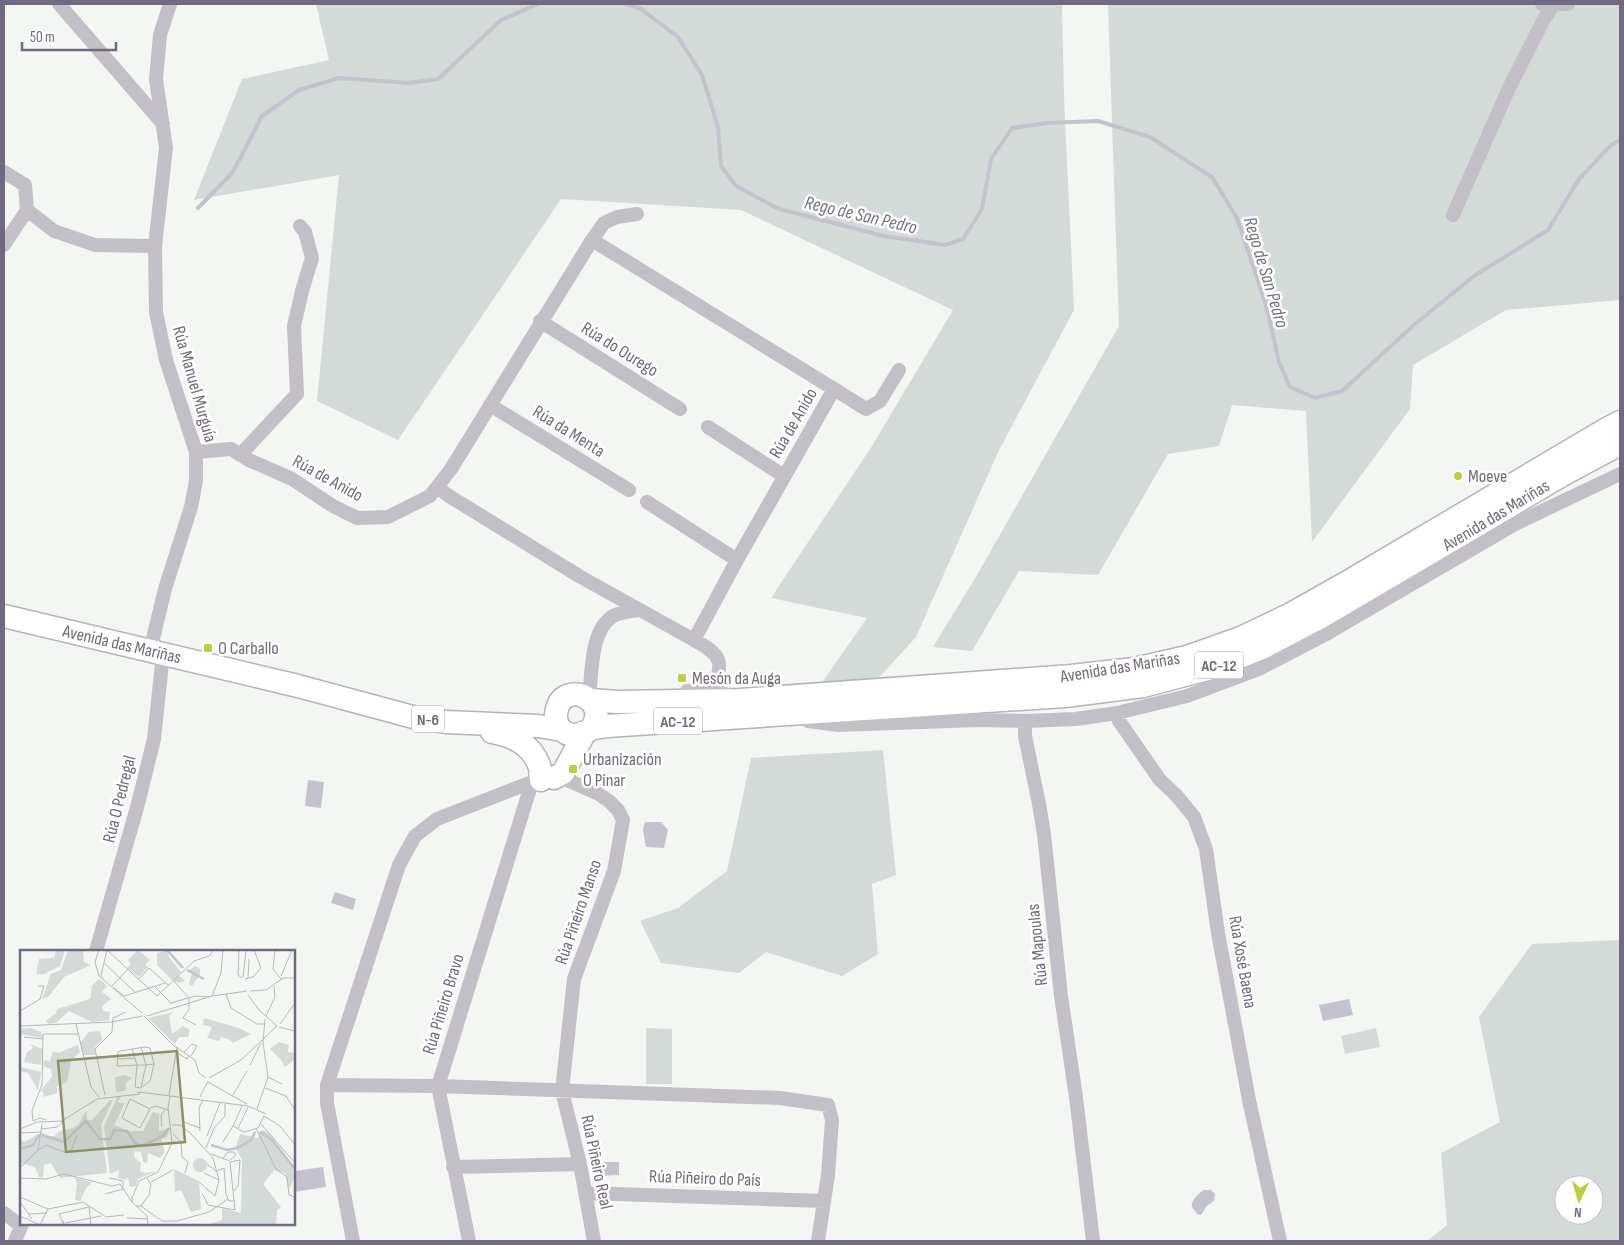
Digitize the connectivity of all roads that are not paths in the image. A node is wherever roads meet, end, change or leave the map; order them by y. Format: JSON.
{"nodes":[{"id":1,"x":59,"y":4,"type":"edge"},
{"id":2,"x":170,"y":4,"type":"edge"},
{"id":3,"x":1555,"y":4,"type":"edge"},
{"id":4,"x":163,"y":124,"type":"junction"},
{"id":5,"x":4,"y":172,"type":"edge"},
{"id":6,"x":27,"y":210,"type":"junction"},
{"id":7,"x":637,"y":214,"type":"dead end"},
{"id":8,"x":1453,"y":215,"type":"dead end"},
{"id":9,"x":300,"y":226,"type":"dead end"},
{"id":10,"x":592,"y":240,"type":"junction"},
{"id":11,"x":4,"y":245,"type":"edge"},
{"id":12,"x":155,"y":246,"type":"junction"},
{"id":13,"x":540,"y":321,"type":"junction"},
{"id":14,"x":899,"y":370,"type":"dead end"},
{"id":15,"x":834,"y":389,"type":"junction"},
{"id":16,"x":490,"y":405,"type":"junction"},
{"id":17,"x":680,"y":409,"type":"dead end"},
{"id":18,"x":1620,"y":422,"type":"edge"},
{"id":19,"x":708,"y":427,"type":"dead end"},
{"id":20,"x":1620,"y":444,"type":"edge"},
{"id":21,"x":196,"y":452,"type":"junction"},
{"id":22,"x":240,"y":455,"type":"junction"},
{"id":23,"x":1620,"y":474,"type":"edge"},
{"id":24,"x":784,"y":476,"type":"junction"},
{"id":25,"x":438,"y":487,"type":"junction"},
{"id":26,"x":629,"y":490,"type":"dead end"},
{"id":27,"x":647,"y":502,"type":"dead end"},
{"id":28,"x":737,"y":560,"type":"junction"},
{"id":29,"x":640,"y":610,"type":"junction"},
{"id":30,"x":4,"y":616,"type":"edge"},
{"id":31,"x":694,"y":640,"type":"junction"},
{"id":32,"x":156,"y":652,"type":"junction"},
{"id":33,"x":298,"y":686,"type":"junction"},
{"id":34,"x":712,"y":689,"type":"junction"},
{"id":35,"x":590,"y":699,"type":"junction"},
{"id":36,"x":740,"y":700,"type":"junction"},
{"id":37,"x":560,"y":702,"type":"junction"},
{"id":38,"x":643,"y":702,"type":"junction"},
{"id":39,"x":1117,"y":714,"type":"junction"},
{"id":40,"x":765,"y":715,"type":"junction"},
{"id":41,"x":1025,"y":721,"type":"junction"},
{"id":42,"x":446,"y":722,"type":"junction"},
{"id":43,"x":575,"y":731,"type":"junction"},
{"id":44,"x":542,"y":777,"type":"junction"},
{"id":45,"x":96,"y":950,"type":"edge"},
{"id":46,"x":328,"y":1084,"type":"junction"},
{"id":47,"x":438,"y":1086,"type":"junction"},
{"id":48,"x":562,"y":1091,"type":"junction"},
{"id":49,"x":580,"y":1164,"type":"junction"},
{"id":50,"x":453,"y":1168,"type":"junction"},
{"id":51,"x":585,"y":1193,"type":"junction"},
{"id":52,"x":824,"y":1201,"type":"junction"},
{"id":53,"x":4,"y":1213,"type":"edge"},
{"id":54,"x":20,"y":1224,"type":"edge"},
{"id":55,"x":21,"y":1225,"type":"edge"},
{"id":56,"x":15,"y":1241,"type":"edge"},
{"id":57,"x":353,"y":1241,"type":"edge"},
{"id":58,"x":469,"y":1241,"type":"edge"},
{"id":59,"x":594,"y":1241,"type":"edge"},
{"id":60,"x":818,"y":1241,"type":"edge"},
{"id":61,"x":1093,"y":1241,"type":"edge"},
{"id":62,"x":1280,"y":1241,"type":"edge"}],
"edges":[{"from":1,"to":4,"type":"street"},
{"from":2,"to":4,"type":"street","name":"Rúa Manuel Murguía"},
{"from":3,"to":8,"type":"street"},
{"from":4,"to":12,"type":"street","name":"Rúa Manuel Murguía"},
{"from":5,"to":6,"type":"street"},
{"from":6,"to":11,"type":"street"},
{"from":6,"to":12,"type":"street"},
{"from":7,"to":10,"type":"street"},
{"from":9,"to":22,"type":"street","name":"Rúa Manuel Murguía"},
{"from":10,"to":13,"type":"street","name":"Rúa de Anido"},
{"from":10,"to":15,"type":"street","name":"Rúa de Anido"},
{"from":12,"to":21,"type":"street","name":"Rúa Manuel Murguía"},
{"from":13,"to":16,"type":"street","name":"Rúa de Anido"},
{"from":13,"to":17,"type":"street","name":"Rúa do Ourego"},
{"from":14,"to":15,"type":"street"},
{"from":15,"to":24,"type":"street","name":"Rúa de Anido"},
{"from":16,"to":25,"type":"street","name":"Rúa de Anido"},
{"from":16,"to":26,"type":"street","name":"Rúa da Menta"},
{"from":18,"to":36,"type":"highway","name":"Avenida das Mariñas","number":"AC-12"},
{"from":19,"to":24,"type":"street"},
{"from":20,"to":40,"type":"highway","name":"Avenida das Mariñas","number":"AC-12"},
{"from":21,"to":22,"type":"street","name":"Rúa de Anido"},
{"from":21,"to":32,"type":"street","name":"Rúa Manuel Murguía"},
{"from":22,"to":25,"type":"street","name":"Rúa de Anido"},
{"from":23,"to":39,"type":"street","name":"Avenida das Mariñas"},
{"from":24,"to":28,"type":"street","name":"Rúa de Anido"},
{"from":25,"to":29,"type":"street"},
{"from":27,"to":28,"type":"street"},
{"from":28,"to":31,"type":"street","name":"Rúa de Anido"},
{"from":29,"to":31,"type":"street"},
{"from":29,"to":35,"type":"street"},
{"from":30,"to":32,"type":"highway","name":"Avenida das Mariñas","number":"N-6"},
{"from":31,"to":34,"type":"street"},
{"from":32,"to":33,"type":"highway","name":"Avenida das Mariñas","number":"N-6"},
{"from":32,"to":45,"type":"street","name":"Rúa O Pedregal"},
{"from":33,"to":37,"type":"highway","name":"Avenida das Mariñas","number":"N-6"},
{"from":33,"to":42,"type":"highway","name":"Avenida das Mariñas","number":"N-6"},
{"from":34,"to":36,"type":"street"},
{"from":34,"to":38,"type":"street"},
{"from":35,"to":37,"type":"highway","number":"AC-12"},
{"from":35,"to":38,"type":"highway","name":"Avenida das Mariñas","number":"AC-12"},
{"from":35,"to":43,"type":"highway"},
{"from":36,"to":38,"type":"highway","name":"Avenida das Mariñas","number":"AC-12"},
{"from":37,"to":43,"type":"highway"},
{"from":39,"to":41,"type":"street","name":"Avenida das Mariñas"},
{"from":39,"to":62,"type":"street","name":"Rúa Xosé Baena"},
{"from":40,"to":41,"type":"street","name":"Avenida das Mariñas"},
{"from":40,"to":43,"type":"highway","name":"Avenida das Mariñas","number":"AC-12"},
{"from":41,"to":61,"type":"street","name":"Rúa Mapoulas"},
{"from":42,"to":43,"type":"highway","name":"Avenida das Mariñas","number":"N-6"},
{"from":42,"to":44,"type":"highway"},
{"from":43,"to":44,"type":"highway"},
{"from":44,"to":46,"type":"street"},
{"from":44,"to":47,"type":"street","name":"Rúa Piñeiro Bravo"},
{"from":44,"to":48,"type":"street","name":"Rúa Piñeiro Manso"},
{"from":46,"to":47,"type":"street"},
{"from":46,"to":57,"type":"street"},
{"from":47,"to":48,"type":"street"},
{"from":47,"to":50,"type":"street","name":"Rúa Piñeiro Bravo"},
{"from":48,"to":49,"type":"street","name":"Rúa Piñeiro Real"},
{"from":48,"to":52,"type":"street"},
{"from":49,"to":50,"type":"street"},
{"from":49,"to":51,"type":"street","name":"Rúa Piñeiro Real"},
{"from":50,"to":58,"type":"street","name":"Rúa Piñeiro Bravo"},
{"from":51,"to":52,"type":"street","name":"Rúa Piñeiro do País"},
{"from":51,"to":59,"type":"street","name":"Rúa Piñeiro Real"},
{"from":52,"to":60,"type":"street"},
{"from":53,"to":54,"type":"street"},
{"from":55,"to":56,"type":"street"}]}
